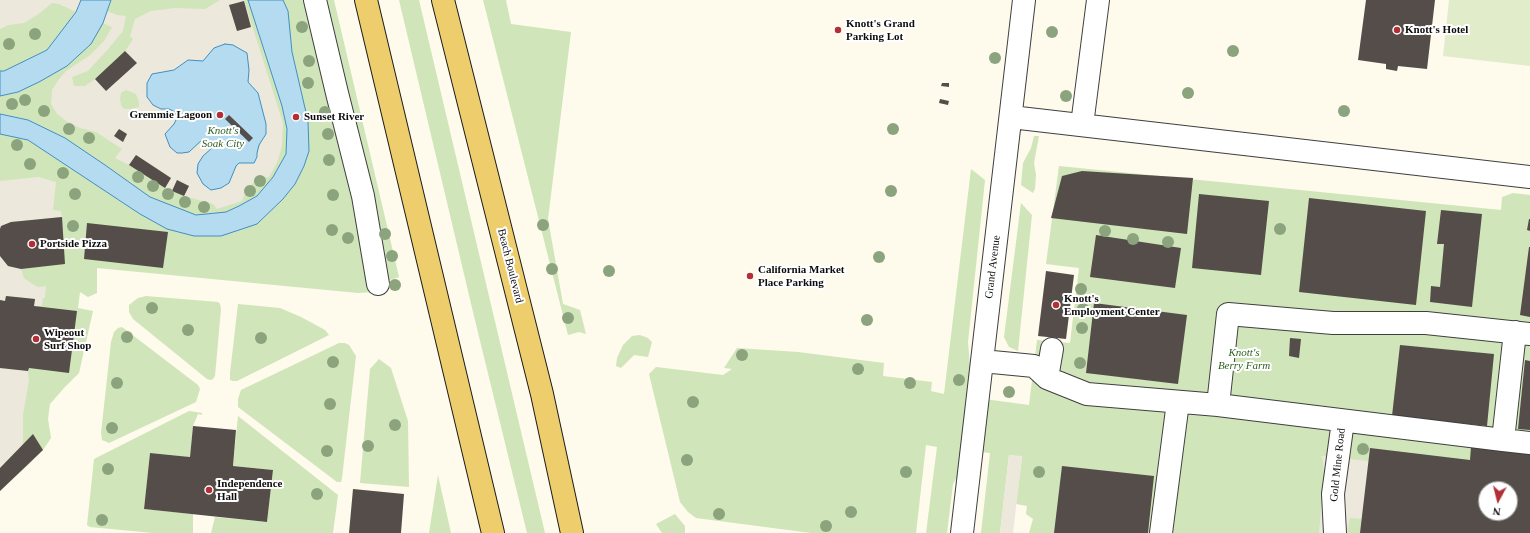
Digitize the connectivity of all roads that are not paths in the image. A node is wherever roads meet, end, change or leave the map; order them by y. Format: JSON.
{"nodes":[{"id":1,"x":315,"y":0,"type":"edge"},
{"id":2,"x":366,"y":0,"type":"edge"},
{"id":3,"x":443,"y":0,"type":"edge"},
{"id":4,"x":1024,"y":0,"type":"edge"},
{"id":5,"x":1098,"y":0,"type":"edge"},
{"id":6,"x":1011,"y":118,"type":"junction"},
{"id":7,"x":1082,"y":125,"type":"junction"},
{"id":8,"x":1530,"y":177,"type":"edge"},
{"id":9,"x":378,"y":284,"type":"dead end"},
{"id":10,"x":1523,"y":333,"type":"edge"},
{"id":11,"x":1052,"y":349,"type":"dead end"},
{"id":12,"x":982,"y":361,"type":"junction"},
{"id":13,"x":1047,"y":378,"type":"junction"},
{"id":14,"x":1178,"y":402,"type":"junction"},
{"id":15,"x":1218,"y":405,"type":"junction"},
{"id":16,"x":1343,"y":421,"type":"junction"},
{"id":17,"x":1502,"y":440,"type":"junction"},
{"id":18,"x":1530,"y":443,"type":"edge"},
{"id":19,"x":493,"y":533,"type":"edge"},
{"id":20,"x":572,"y":533,"type":"edge"},
{"id":21,"x":962,"y":533,"type":"edge"},
{"id":22,"x":1161,"y":533,"type":"edge"},
{"id":23,"x":1335,"y":533,"type":"edge"}],
"edges":[{"from":1,"to":9,"type":"street"},
{"from":2,"to":19,"type":"main road"},
{"from":3,"to":20,"type":"main road","name":"Beach Boulevard"},
{"from":4,"to":6,"type":"street","name":"Grand Avenue"},
{"from":5,"to":7,"type":"street"},
{"from":6,"to":7,"type":"street"},
{"from":6,"to":12,"type":"street","name":"Grand Avenue"},
{"from":7,"to":8,"type":"street"},
{"from":10,"to":15,"type":"street"},
{"from":10,"to":17,"type":"street"},
{"from":11,"to":13,"type":"street"},
{"from":12,"to":13,"type":"street"},
{"from":12,"to":21,"type":"street","name":"Grand Avenue"},
{"from":13,"to":14,"type":"street"},
{"from":14,"to":15,"type":"street"},
{"from":14,"to":22,"type":"street"},
{"from":15,"to":16,"type":"street"},
{"from":16,"to":17,"type":"street"},
{"from":16,"to":23,"type":"street","name":"Gold Mine Road"},
{"from":17,"to":18,"type":"street"}]}
